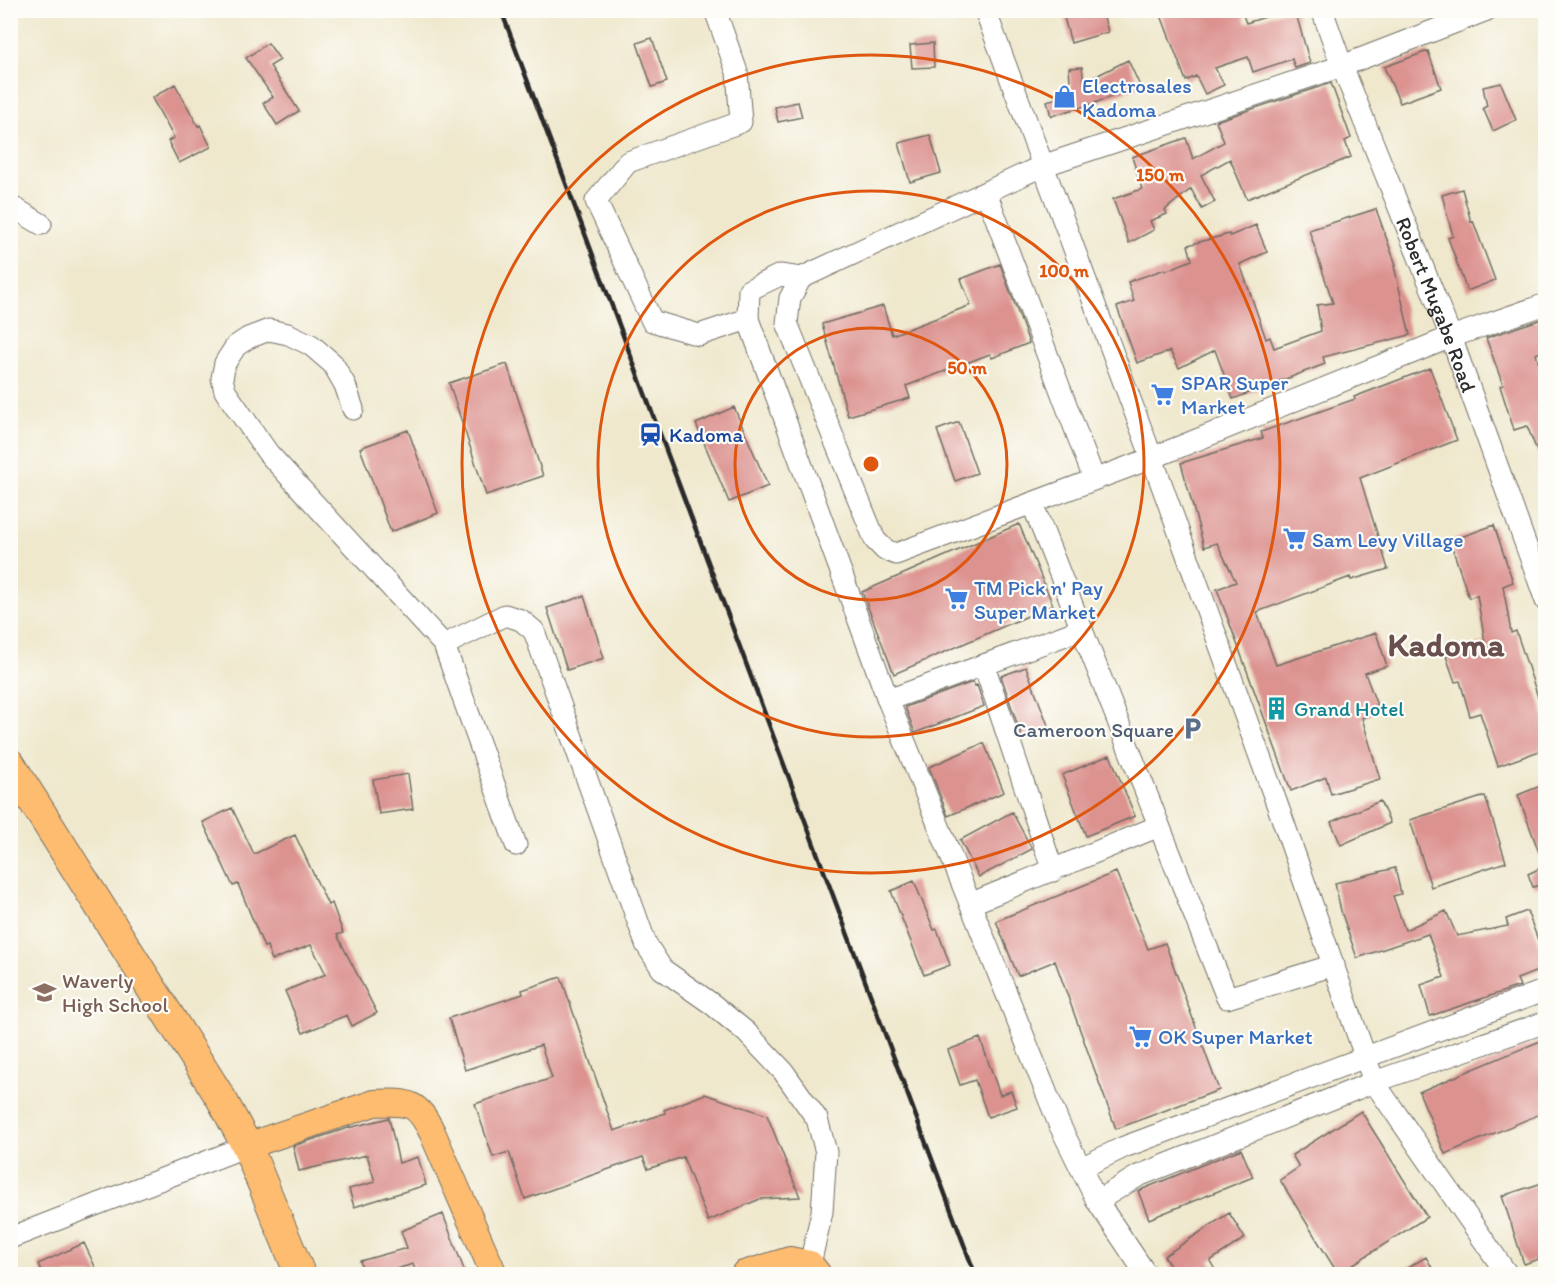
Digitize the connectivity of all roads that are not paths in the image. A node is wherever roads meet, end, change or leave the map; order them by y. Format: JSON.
{"nodes":[{"id":1,"x":715,"y":10,"type":"edge"},
{"id":2,"x":985,"y":10,"type":"edge"},
{"id":3,"x":1322,"y":10,"type":"edge"},
{"id":4,"x":1487,"y":10,"type":"edge"},
{"id":5,"x":1342,"y":66,"type":"junction"},
{"id":6,"x":1042,"y":166,"type":"junction"},
{"id":7,"x":986,"y":192,"type":"junction"},
{"id":8,"x":10,"y":208,"type":"edge"},
{"id":9,"x":41,"y":224,"type":"dead end"},
{"id":10,"x":801,"y":278,"type":"junction"},
{"id":11,"x":1545,"y":304,"type":"edge"},
{"id":12,"x":748,"y":319,"type":"junction"},
{"id":13,"x":1451,"y":337,"type":"junction"},
{"id":14,"x":353,"y":409,"type":"dead end"},
{"id":15,"x":1152,"y":458,"type":"junction"},
{"id":16,"x":1094,"y":479,"type":"junction"},
{"id":17,"x":1032,"y":503,"type":"junction"},
{"id":18,"x":1545,"y":601,"type":"edge"},
{"id":19,"x":1082,"y":629,"type":"junction"},
{"id":20,"x":444,"y":645,"type":"junction"},
{"id":21,"x":984,"y":664,"type":"junction"},
{"id":22,"x":888,"y":700,"type":"junction"},
{"id":23,"x":10,"y":764,"type":"edge"},
{"id":24,"x":1159,"y":826,"type":"junction"},
{"id":25,"x":516,"y":845,"type":"dead end"},
{"id":26,"x":1053,"y":871,"type":"junction"},
{"id":27,"x":970,"y":904,"type":"junction"},
{"id":28,"x":1334,"y":965,"type":"junction"},
{"id":29,"x":1545,"y":990,"type":"edge"},
{"id":30,"x":1545,"y":1022,"type":"edge"},
{"id":31,"x":1366,"y":1058,"type":"junction"},
{"id":32,"x":1374,"y":1082,"type":"junction"},
{"id":33,"x":247,"y":1146,"type":"junction"},
{"id":34,"x":1081,"y":1168,"type":"junction"},
{"id":35,"x":1096,"y":1201,"type":"junction"},
{"id":36,"x":10,"y":1238,"type":"edge"},
{"id":37,"x":814,"y":1269,"type":"edge"},
{"id":38,"x":300,"y":1275,"type":"edge"},
{"id":39,"x":494,"y":1275,"type":"edge"},
{"id":40,"x":744,"y":1275,"type":"edge"},
{"id":41,"x":1146,"y":1275,"type":"edge"},
{"id":42,"x":1507,"y":1275,"type":"edge"}],
"edges":[{"from":1,"to":12,"type":"street"},
{"from":2,"to":6,"type":"street"},
{"from":3,"to":5,"type":"street","name":"Robert Mugabe Road"},
{"from":4,"to":5,"type":"street"},
{"from":5,"to":6,"type":"street"},
{"from":5,"to":13,"type":"street","name":"Robert Mugabe Road"},
{"from":6,"to":7,"type":"street"},
{"from":6,"to":15,"type":"street"},
{"from":7,"to":10,"type":"street"},
{"from":7,"to":16,"type":"street"},
{"from":8,"to":9,"type":"street"},
{"from":10,"to":12,"type":"street"},
{"from":10,"to":17,"type":"street"},
{"from":11,"to":13,"type":"street"},
{"from":12,"to":22,"type":"street"},
{"from":13,"to":15,"type":"street"},
{"from":13,"to":18,"type":"street","name":"Robert Mugabe Road"},
{"from":14,"to":20,"type":"street"},
{"from":15,"to":16,"type":"street"},
{"from":15,"to":28,"type":"street"},
{"from":16,"to":17,"type":"street"},
{"from":17,"to":19,"type":"street"},
{"from":19,"to":21,"type":"street"},
{"from":19,"to":24,"type":"street"},
{"from":20,"to":25,"type":"street"},
{"from":20,"to":37,"type":"street"},
{"from":21,"to":22,"type":"street"},
{"from":21,"to":26,"type":"street"},
{"from":22,"to":27,"type":"street"},
{"from":23,"to":33,"type":"highway"},
{"from":24,"to":26,"type":"street"},
{"from":24,"to":28,"type":"street"},
{"from":26,"to":27,"type":"street"},
{"from":27,"to":34,"type":"street"},
{"from":28,"to":31,"type":"street"},
{"from":29,"to":31,"type":"street"},
{"from":30,"to":32,"type":"street"},
{"from":31,"to":32,"type":"street"},
{"from":31,"to":34,"type":"street"},
{"from":32,"to":35,"type":"street"},
{"from":32,"to":42,"type":"street"},
{"from":33,"to":36,"type":"street"},
{"from":33,"to":38,"type":"highway"},
{"from":33,"to":39,"type":"main road"},
{"from":34,"to":35,"type":"street"},
{"from":35,"to":41,"type":"street"},
{"from":37,"to":40,"type":"main road"}]}
